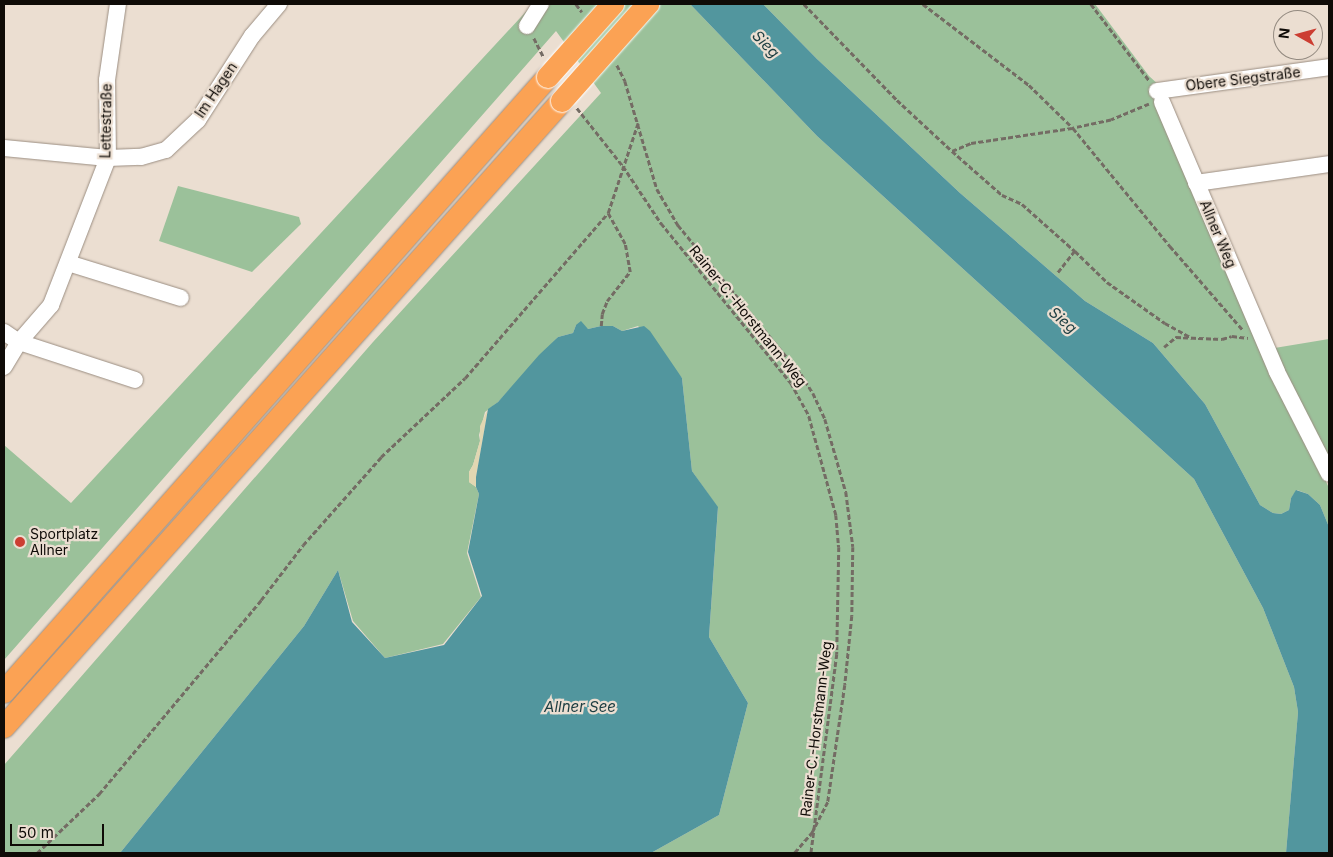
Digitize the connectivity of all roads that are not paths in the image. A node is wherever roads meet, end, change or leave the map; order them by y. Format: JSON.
{"nodes":[{"id":1,"x":118,"y":4,"type":"edge"},
{"id":2,"x":278,"y":4,"type":"edge"},
{"id":3,"x":541,"y":4,"type":"edge"},
{"id":4,"x":613,"y":4,"type":"edge"},
{"id":5,"x":648,"y":4,"type":"edge"},
{"id":6,"x":527,"y":26,"type":"road end"},
{"id":7,"x":1329,"y":67,"type":"edge"},
{"id":8,"x":1160,"y":97,"type":"joint"},
{"id":9,"x":4,"y":148,"type":"edge"},
{"id":10,"x":108,"y":158,"type":"junction"},
{"id":11,"x":1329,"y":164,"type":"edge"},
{"id":12,"x":1196,"y":183,"type":"junction"},
{"id":13,"x":68,"y":263,"type":"junction"},
{"id":14,"x":181,"y":298,"type":"dead end"},
{"id":15,"x":4,"y":332,"type":"edge"},
{"id":16,"x":19,"y":342,"type":"junction"},
{"id":17,"x":4,"y":367,"type":"edge"},
{"id":18,"x":135,"y":380,"type":"dead end"},
{"id":19,"x":1329,"y":474,"type":"edge"},
{"id":20,"x":4,"y":692,"type":"edge"},
{"id":21,"x":4,"y":728,"type":"edge"}],
"edges":[{"from":1,"to":10,"type":"street","name":"Lettestraße"},
{"from":2,"to":10,"type":"street","name":"Im Hagen"},
{"from":3,"to":6,"type":"street"},
{"from":4,"to":20,"type":"highway","bridge":true},
{"from":5,"to":21,"type":"highway","bridge":true},
{"from":7,"to":8,"type":"street","name":"Obere Siegstraße"},
{"from":8,"to":12,"type":"street","name":"Allner Weg"},
{"from":9,"to":10,"type":"street","name":"Im Hagen"},
{"from":10,"to":13,"type":"street","name":"Lettestraße"},
{"from":11,"to":12,"type":"street"},
{"from":12,"to":19,"type":"street","name":"Allner Weg"},
{"from":13,"to":14,"type":"street"},
{"from":13,"to":16,"type":"street","name":"Lettestraße"},
{"from":15,"to":16,"type":"street"},
{"from":16,"to":17,"type":"street","name":"Lettestraße"},
{"from":16,"to":18,"type":"street"}]}
